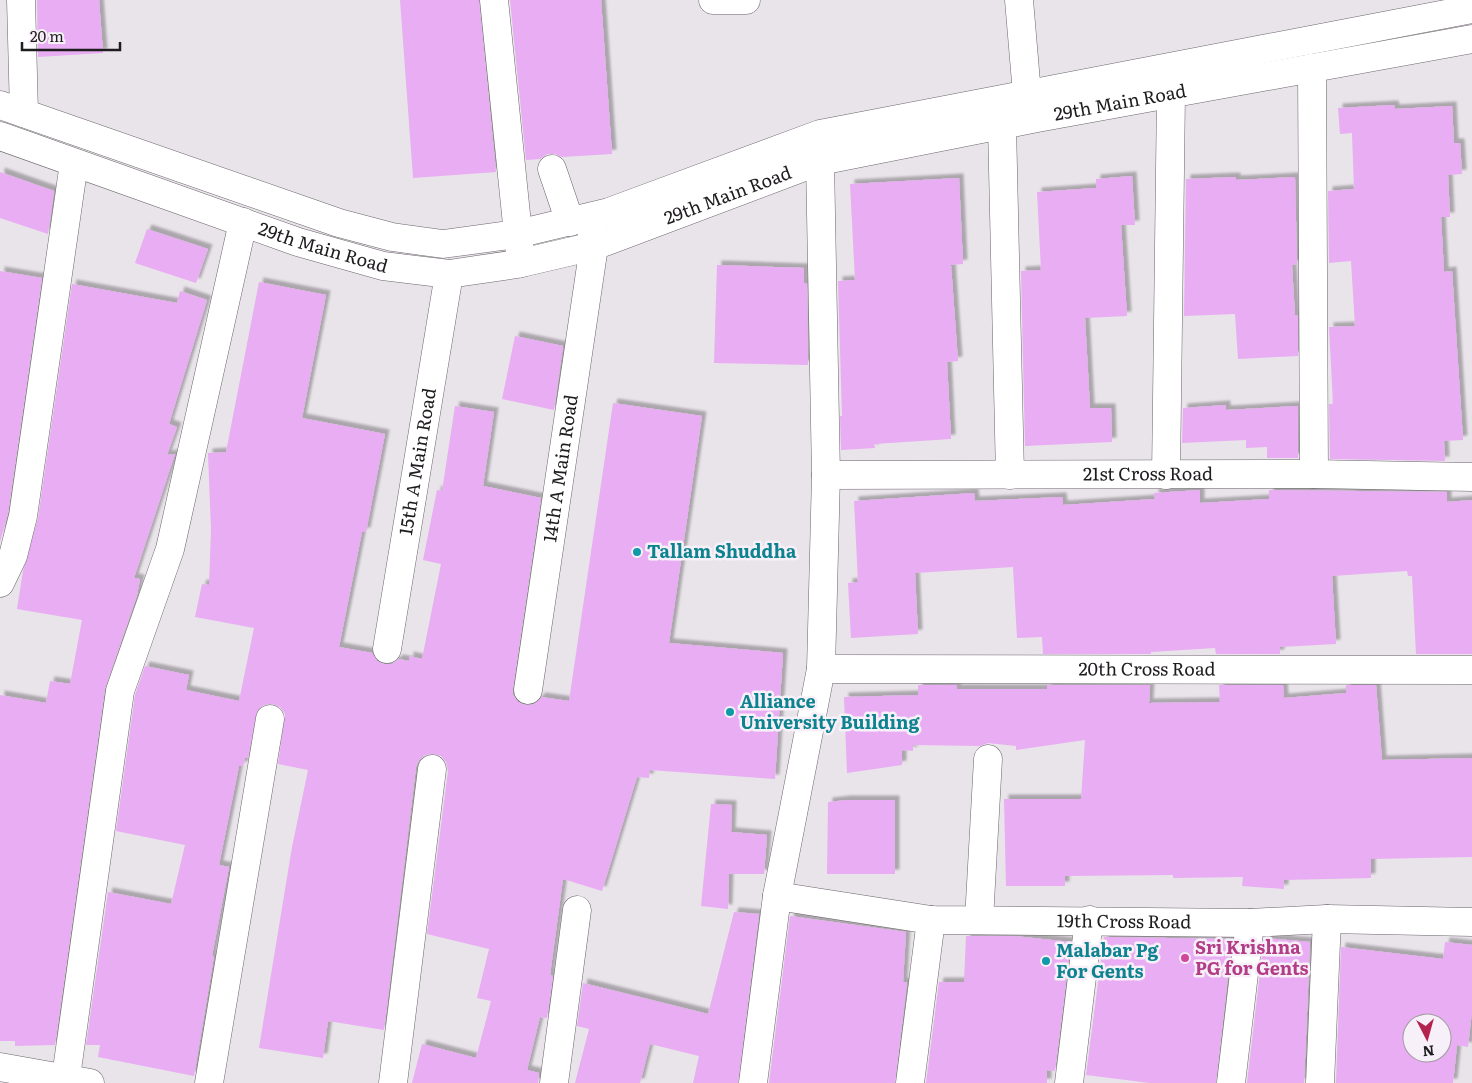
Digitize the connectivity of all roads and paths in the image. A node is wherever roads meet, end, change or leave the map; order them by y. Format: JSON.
{"nodes":[{"id":1,"x":21,"y":0,"type":"edge"},
{"id":2,"x":494,"y":0,"type":"edge"},
{"id":3,"x":713,"y":0,"type":"edge"},
{"id":4,"x":746,"y":0,"type":"edge"},
{"id":5,"x":1019,"y":0,"type":"edge"},
{"id":6,"x":1472,"y":9,"type":"edge"},
{"id":7,"x":1472,"y":39,"type":"edge"},
{"id":8,"x":1312,"y":68,"type":"junction"},
{"id":9,"x":1027,"y":94,"type":"junction"},
{"id":10,"x":1171,"y":94,"type":"junction"},
{"id":11,"x":12,"y":109,"type":"edge"},
{"id":12,"x":1002,"y":125,"type":"junction"},
{"id":13,"x":0,"y":136,"type":"edge"},
{"id":14,"x":820,"y":161,"type":"junction"},
{"id":15,"x":74,"y":163,"type":"junction"},
{"id":16,"x":552,"y":169,"type":"dead end"},
{"id":17,"x":579,"y":219,"type":"junction"},
{"id":18,"x":243,"y":222,"type":"junction"},
{"id":19,"x":517,"y":234,"type":"junction"},
{"id":20,"x":594,"y":246,"type":"junction"},
{"id":21,"x":522,"y":263,"type":"junction"},
{"id":22,"x":449,"y":274,"type":"junction"},
{"id":23,"x":1314,"y":474,"type":"junction"},
{"id":24,"x":826,"y":475,"type":"junction"},
{"id":25,"x":1010,"y":475,"type":"junction"},
{"id":26,"x":1166,"y":475,"type":"junction"},
{"id":27,"x":1472,"y":477,"type":"edge"},
{"id":28,"x":0,"y":583,"type":"edge"},
{"id":29,"x":387,"y":649,"type":"dead end"},
{"id":30,"x":821,"y":669,"type":"junction"},
{"id":31,"x":1472,"y":670,"type":"edge"},
{"id":32,"x":528,"y":690,"type":"dead end"},
{"id":33,"x":270,"y":719,"type":"dead end"},
{"id":34,"x":988,"y":759,"type":"dead end"},
{"id":35,"x":432,"y":770,"type":"dead end"},
{"id":36,"x":777,"y":896,"type":"junction"},
{"id":37,"x":577,"y":910,"type":"dead end"},
{"id":38,"x":1328,"y":918,"type":"junction"},
{"id":39,"x":931,"y":920,"type":"junction"},
{"id":40,"x":979,"y":920,"type":"junction"},
{"id":41,"x":1088,"y":920,"type":"junction"},
{"id":42,"x":1472,"y":922,"type":"edge"},
{"id":43,"x":1250,"y":923,"type":"junction"},
{"id":44,"x":0,"y":1067,"type":"edge"},
{"id":45,"x":78,"y":1080,"type":"edge"},
{"id":46,"x":209,"y":1083,"type":"edge"},
{"id":47,"x":393,"y":1083,"type":"edge"},
{"id":48,"x":554,"y":1083,"type":"edge"},
{"id":49,"x":753,"y":1083,"type":"edge"},
{"id":50,"x":910,"y":1083,"type":"edge"},
{"id":51,"x":1069,"y":1083,"type":"edge"},
{"id":52,"x":1231,"y":1083,"type":"edge"},
{"id":53,"x":1320,"y":1083,"type":"edge"}],
"edges":[{"from":1,"to":11,"type":"street"},
{"from":2,"to":19,"type":"street"},
{"from":3,"to":4,"type":"street"},
{"from":5,"to":9,"type":"street"},
{"from":6,"to":9,"type":"street","name":"29th Main Road"},
{"from":7,"to":8,"type":"street","name":"29th Main Road"},
{"from":8,"to":10,"type":"street","name":"29th Main Road"},
{"from":8,"to":23,"type":"street"},
{"from":9,"to":17,"type":"street","name":"29th Main Road"},
{"from":10,"to":12,"type":"street","name":"29th Main Road"},
{"from":10,"to":26,"type":"street"},
{"from":11,"to":19,"type":"street","name":"29th Main Road"},
{"from":12,"to":14,"type":"street","name":"29th Main Road"},
{"from":12,"to":25,"type":"street"},
{"from":13,"to":15,"type":"street","name":"29th Main Road"},
{"from":14,"to":20,"type":"street","name":"29th Main Road"},
{"from":14,"to":24,"type":"street"},
{"from":15,"to":18,"type":"street","name":"29th Main Road"},
{"from":15,"to":28,"type":"street"},
{"from":16,"to":17,"type":"street"},
{"from":17,"to":19,"type":"street","name":"29th Main Road"},
{"from":17,"to":20,"type":"street"},
{"from":18,"to":22,"type":"street","name":"29th Main Road"},
{"from":18,"to":45,"type":"street"},
{"from":19,"to":21,"type":"street"},
{"from":20,"to":21,"type":"street","name":"29th Main Road"},
{"from":20,"to":32,"type":"street","name":"14th A Main Road"},
{"from":21,"to":22,"type":"street","name":"29th Main Road"},
{"from":22,"to":29,"type":"street","name":"15th A Main Road"},
{"from":23,"to":26,"type":"street","name":"21st Cross Road"},
{"from":23,"to":27,"type":"street","name":"21st Cross Road"},
{"from":24,"to":25,"type":"street","name":"21st Cross Road"},
{"from":24,"to":30,"type":"street"},
{"from":25,"to":26,"type":"street","name":"21st Cross Road"},
{"from":30,"to":31,"type":"street","name":"20th Cross Road"},
{"from":30,"to":36,"type":"street"},
{"from":33,"to":46,"type":"street"},
{"from":34,"to":40,"type":"street"},
{"from":35,"to":47,"type":"street"},
{"from":36,"to":39,"type":"street","name":"19th Cross Road"},
{"from":36,"to":49,"type":"street"},
{"from":37,"to":48,"type":"street"},
{"from":38,"to":42,"type":"street","name":"19th Cross Road"},
{"from":38,"to":43,"type":"street","name":"19th Cross Road"},
{"from":38,"to":53,"type":"street"},
{"from":39,"to":40,"type":"street","name":"19th Cross Road"},
{"from":39,"to":50,"type":"street"},
{"from":40,"to":41,"type":"street","name":"19th Cross Road"},
{"from":41,"to":43,"type":"street","name":"19th Cross Road"},
{"from":41,"to":51,"type":"street"},
{"from":43,"to":52,"type":"street"},
{"from":44,"to":45,"type":"street"}]}
